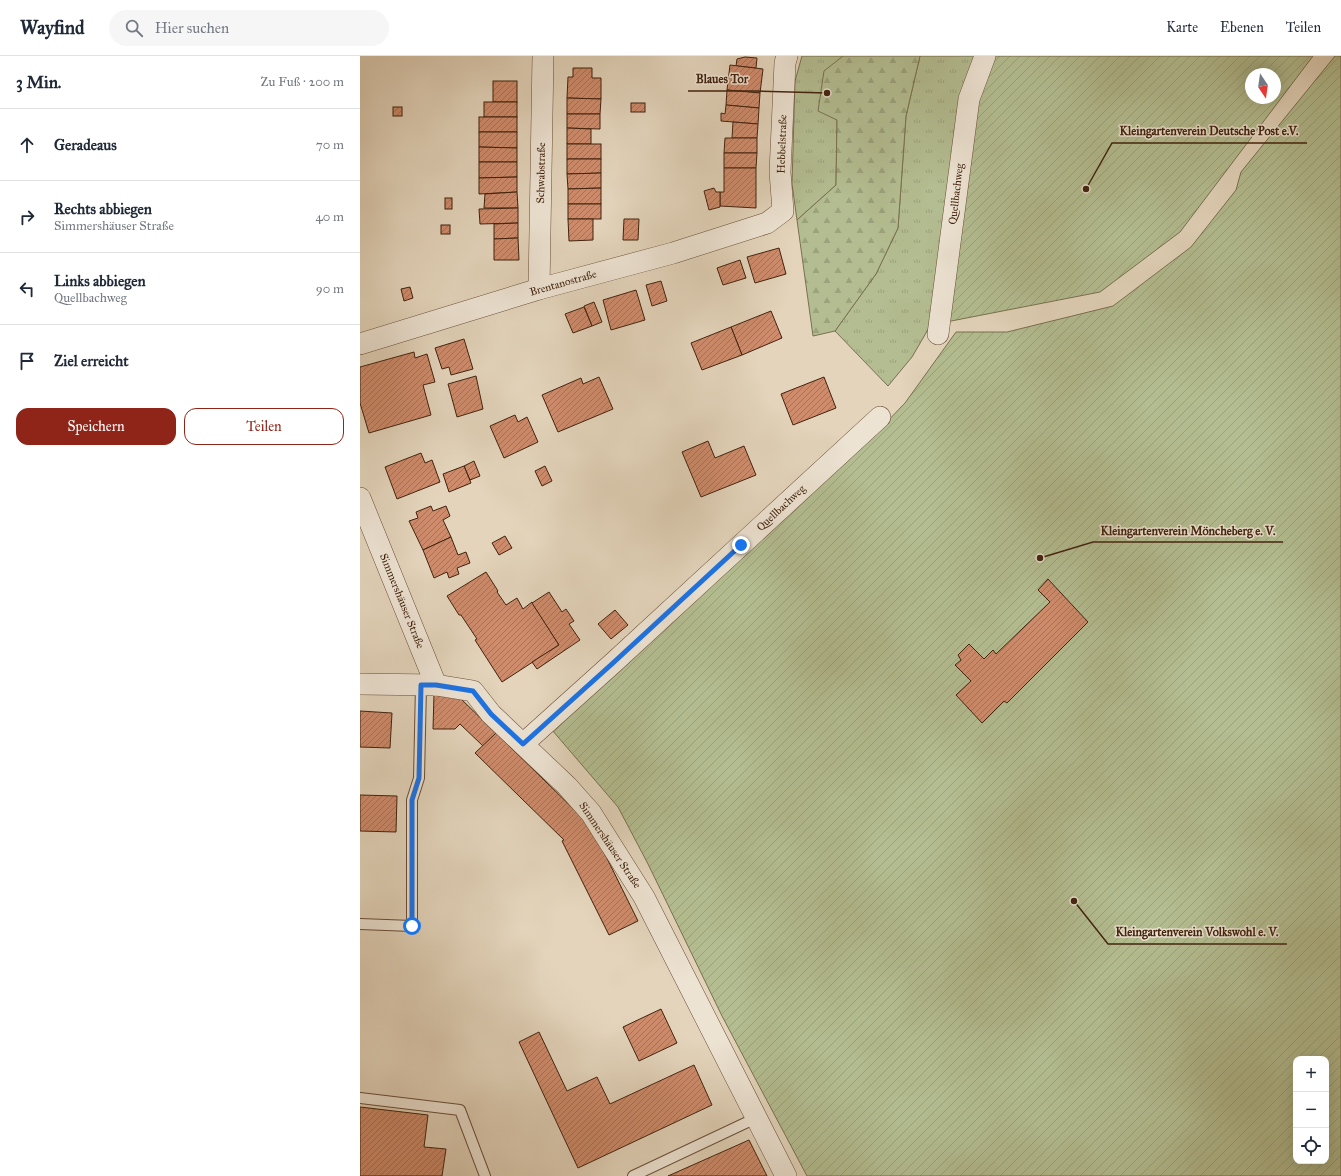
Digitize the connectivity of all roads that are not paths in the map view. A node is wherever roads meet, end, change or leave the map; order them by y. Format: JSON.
{"nodes":[{"id":1,"x":544,"y":56,"type":"edge"},
{"id":2,"x":787,"y":56,"type":"edge"},
{"id":3,"x":985,"y":56,"type":"edge"},
{"id":4,"x":767,"y":223,"type":"joint"},
{"id":5,"x":539,"y":289,"type":"junction"},
{"id":6,"x":938,"y":334,"type":"dead end"},
{"id":7,"x":360,"y":344,"type":"edge"},
{"id":8,"x":880,"y":417,"type":"dead end"},
{"id":9,"x":360,"y":498,"type":"edge"},
{"id":10,"x":360,"y":684,"type":"edge"},
{"id":11,"x":429,"y":685,"type":"junction"},
{"id":12,"x":523,"y":744,"type":"junction"},
{"id":13,"x":360,"y":924,"type":"edge"},
{"id":14,"x":360,"y":1098,"type":"edge"},
{"id":15,"x":756,"y":1118,"type":"junction"},
{"id":16,"x":485,"y":1176,"type":"edge"},
{"id":17,"x":633,"y":1176,"type":"edge"},
{"id":18,"x":786,"y":1176,"type":"edge"}],
"edges":[{"from":1,"to":5,"type":"street","name":"Schwabstraße"},
{"from":2,"to":4,"type":"street","name":"Hebbelstraße"},
{"from":3,"to":6,"type":"street","name":"Quellbachweg"},
{"from":4,"to":5,"type":"street","name":"Brentanostraße"},
{"from":5,"to":7,"type":"street","name":"Brentanostraße"},
{"from":8,"to":12,"type":"street","name":"Quellbachweg"},
{"from":9,"to":11,"type":"street","name":"Simmershäuser Straße"},
{"from":10,"to":11,"type":"street"},
{"from":11,"to":12,"type":"street","name":"Simmershäuser Straße"},
{"from":11,"to":13,"type":"lane"},
{"from":12,"to":15,"type":"street","name":"Simmershäuser Straße"},
{"from":14,"to":16,"type":"lane"},
{"from":15,"to":17,"type":"lane"},
{"from":15,"to":18,"type":"street","name":"Simmershäuser Straße"}]}
